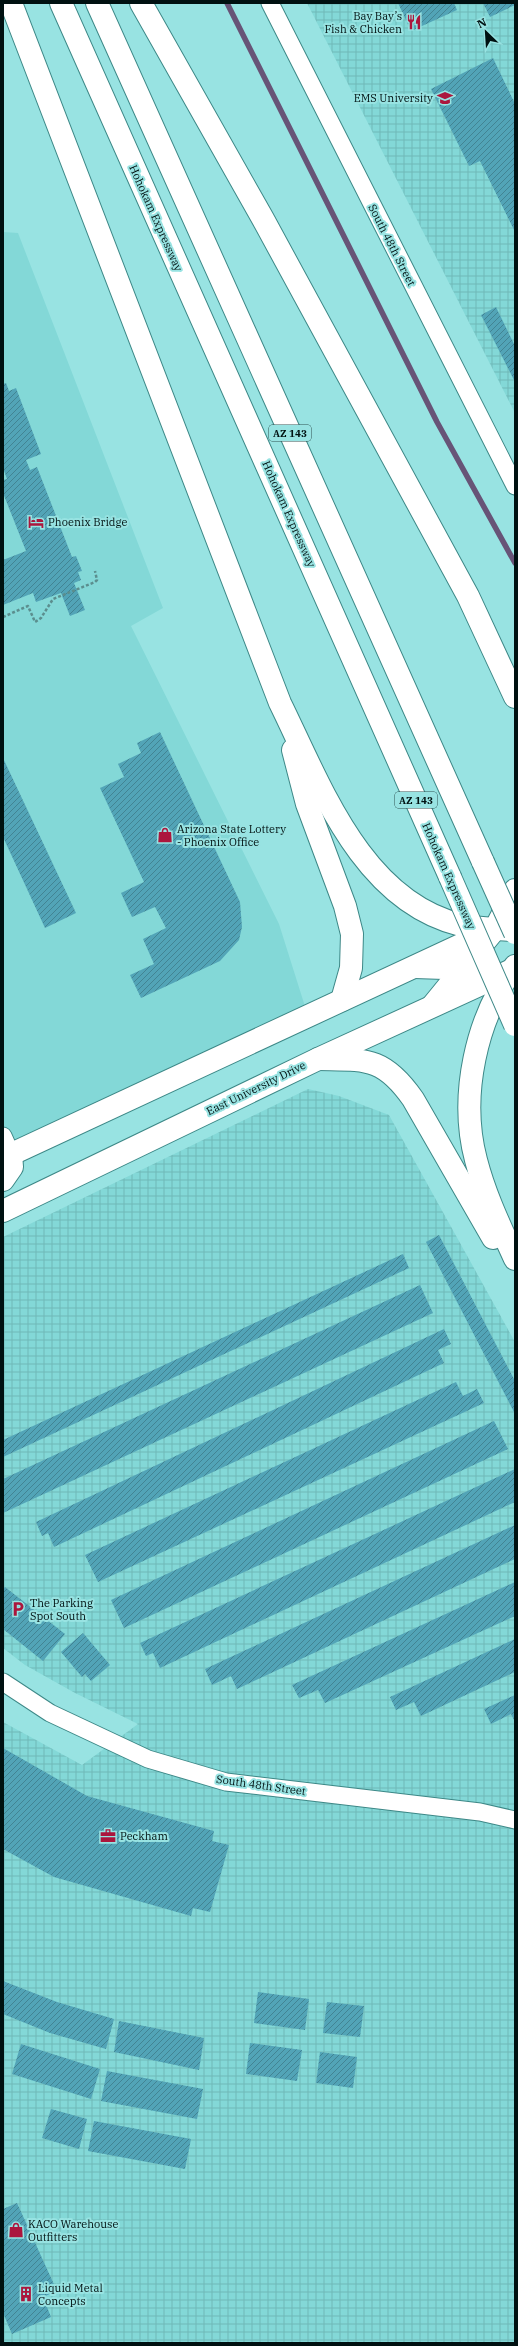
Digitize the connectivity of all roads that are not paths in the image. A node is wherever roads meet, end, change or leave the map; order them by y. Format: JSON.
{"nodes":[{"id":1,"x":11,"y":3,"type":"edge"},
{"id":2,"x":61,"y":3,"type":"edge"},
{"id":3,"x":97,"y":3,"type":"edge"},
{"id":4,"x":141,"y":3,"type":"edge"},
{"id":5,"x":270,"y":3,"type":"edge"},
{"id":6,"x":515,"y":486,"type":"edge"},
{"id":7,"x":468,"y":596,"type":"junction"},
{"id":8,"x":515,"y":662,"type":"edge"},
{"id":9,"x":515,"y":697,"type":"edge"},
{"id":10,"x":280,"y":703,"type":"junction"},
{"id":11,"x":515,"y":890,"type":"edge"},
{"id":12,"x":515,"y":919,"type":"edge"},
{"id":13,"x":508,"y":931,"type":"edge"},
{"id":14,"x":415,"y":967,"type":"junction"},
{"id":15,"x":464,"y":969,"type":"junction"},
{"id":16,"x":514,"y":969,"type":"edge"},
{"id":17,"x":342,"y":1000,"type":"junction"},
{"id":18,"x":433,"y":1005,"type":"junction"},
{"id":19,"x":515,"y":1025,"type":"edge"},
{"id":20,"x":318,"y":1058,"type":"junction"},
{"id":21,"x":6,"y":1149,"type":"edge"},
{"id":22,"x":3,"y":1180,"type":"edge"},
{"id":23,"x":3,"y":1211,"type":"edge"},
{"id":24,"x":515,"y":1259,"type":"edge"},
{"id":25,"x":515,"y":1270,"type":"edge"},
{"id":26,"x":3,"y":1682,"type":"edge"},
{"id":27,"x":515,"y":1820,"type":"edge"}],
"edges":[{"from":1,"to":10,"type":"main road"},
{"from":2,"to":19,"type":"main road","name":"Hohokam Expressway","number":"AZ 143","bridge":true},
{"from":3,"to":13,"type":"main road","number":"AZ 143","bridge":true},
{"from":4,"to":7,"type":"main road"},
{"from":5,"to":6,"type":"street","name":"South 48th Street"},
{"from":7,"to":8,"type":"main road"},
{"from":7,"to":9,"type":"main road"},
{"from":10,"to":13,"type":"main road"},
{"from":10,"to":17,"type":"main road"},
{"from":11,"to":13,"type":"main road"},
{"from":12,"to":13,"type":"main road"},
{"from":13,"to":14,"type":"main road"},
{"from":13,"to":15,"type":"main road"},
{"from":14,"to":15,"type":"main road"},
{"from":14,"to":17,"type":"main road"},
{"from":15,"to":16,"type":"main road"},
{"from":15,"to":18,"type":"main road"},
{"from":16,"to":18,"type":"main road","name":"East University Drive"},
{"from":16,"to":24,"type":"main road"},
{"from":17,"to":21,"type":"main road"},
{"from":18,"to":20,"type":"main road","name":"East University Drive"},
{"from":20,"to":23,"type":"main road","name":"East University Drive"},
{"from":20,"to":25,"type":"main road"},
{"from":21,"to":22,"type":"main road"},
{"from":26,"to":27,"type":"street","name":"South 48th Street"}]}
